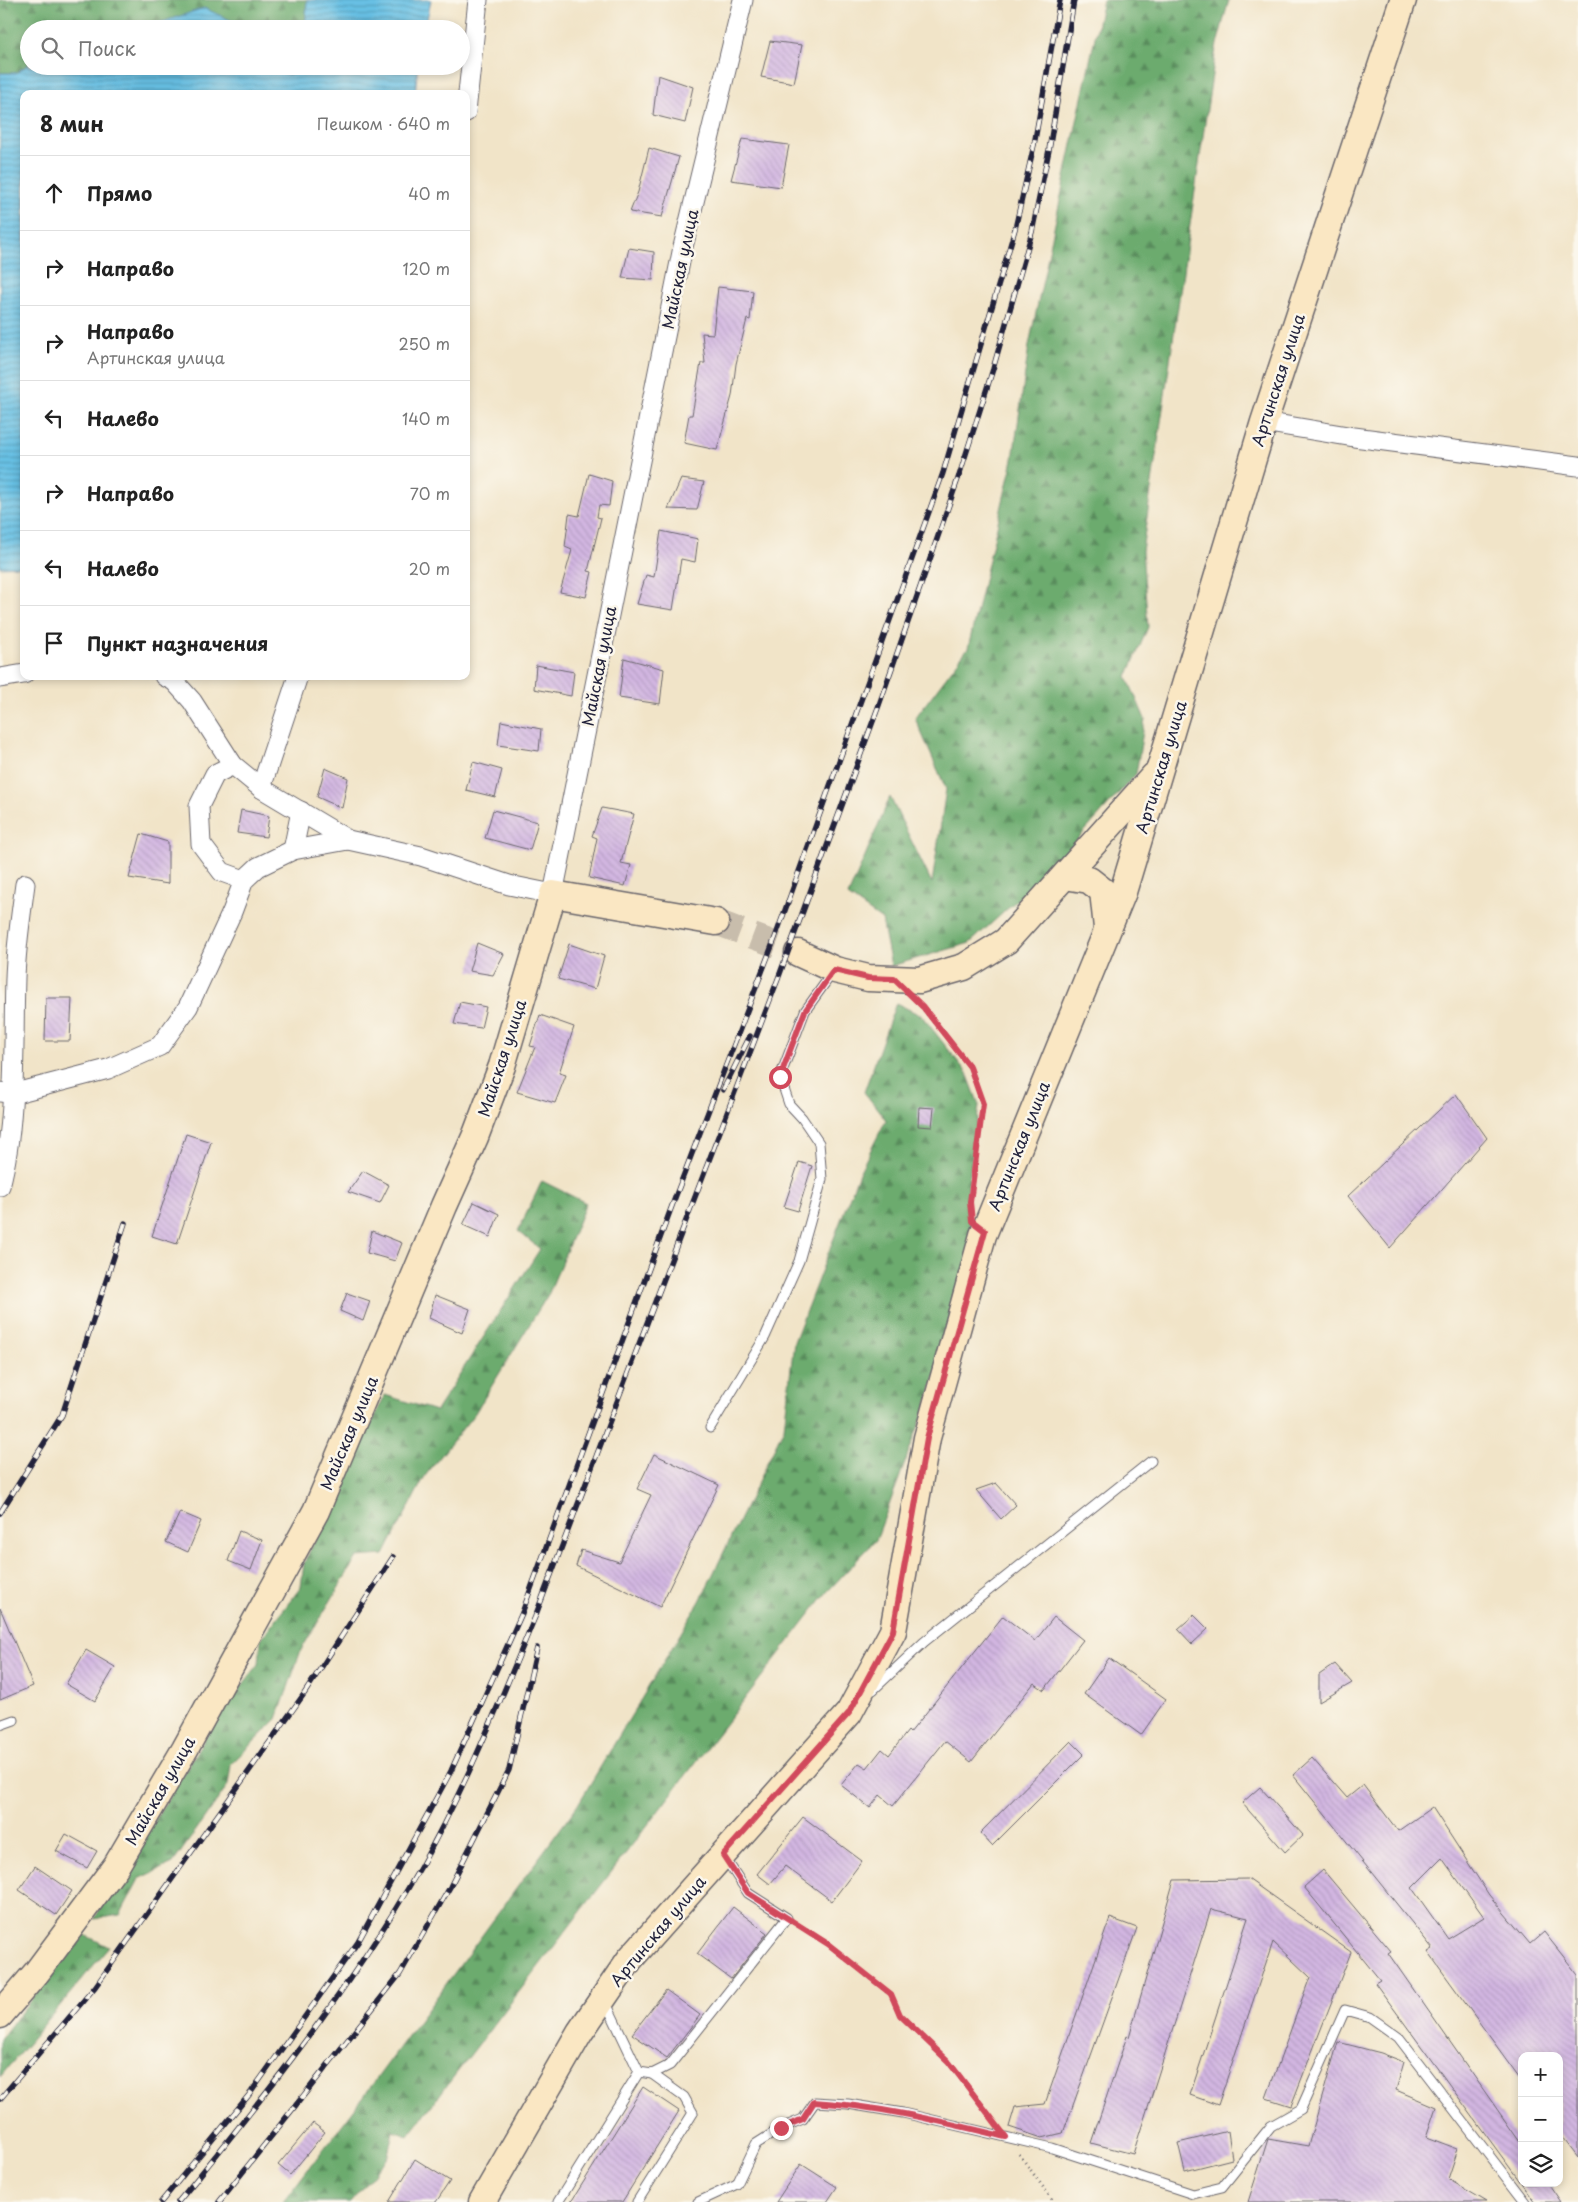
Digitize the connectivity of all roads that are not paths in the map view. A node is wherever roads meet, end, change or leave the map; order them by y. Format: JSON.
{"nodes":[{"id":1,"x":478,"y":0,"type":"edge"},
{"id":2,"x":743,"y":0,"type":"edge"},
{"id":3,"x":1403,"y":0,"type":"edge"},
{"id":4,"x":470,"y":75,"type":"edge"},
{"id":5,"x":470,"y":75,"type":"edge"},
{"id":6,"x":468,"y":90,"type":"edge"},
{"id":7,"x":1264,"y":422,"type":"junction"},
{"id":8,"x":1578,"y":466,"type":"edge"},
{"id":9,"x":20,"y":675,"type":"edge"},
{"id":10,"x":0,"y":678,"type":"edge"},
{"id":11,"x":172,"y":680,"type":"edge"},
{"id":12,"x":297,"y":680,"type":"edge"},
{"id":13,"x":233,"y":765,"type":"junction"},
{"id":14,"x":1160,"y":770,"type":"junction"},
{"id":15,"x":262,"y":788,"type":"junction"},
{"id":16,"x":300,"y":811,"type":"junction"},
{"id":17,"x":348,"y":840,"type":"junction"},
{"id":18,"x":293,"y":850,"type":"junction"},
{"id":19,"x":1065,"y":876,"type":"junction"},
{"id":20,"x":244,"y":880,"type":"junction"},
{"id":21,"x":24,"y":884,"type":"dead end"},
{"id":22,"x":553,"y":894,"type":"junction"},
{"id":23,"x":716,"y":922,"type":"tunnel mouth"},
{"id":24,"x":1108,"y":929,"type":"junction"},
{"id":25,"x":798,"y":953,"type":"tunnel mouth"},
{"id":26,"x":834,"y":970,"type":"junction"},
{"id":27,"x":6,"y":1093,"type":"edge"},
{"id":28,"x":0,"y":1186,"type":"edge"},
{"id":29,"x":710,"y":1428,"type":"dead end"},
{"id":30,"x":1151,"y":1461,"type":"dead end"},
{"id":31,"x":849,"y":1713,"type":"junction"},
{"id":32,"x":14,"y":1720,"type":"dead end"},
{"id":33,"x":0,"y":1725,"type":"edge"},
{"id":34,"x":723,"y":1855,"type":"junction"},
{"id":35,"x":604,"y":1998,"type":"junction"},
{"id":36,"x":0,"y":2015,"type":"edge"},
{"id":37,"x":639,"y":2072,"type":"junction"},
{"id":38,"x":652,"y":2074,"type":"junction"},
{"id":39,"x":482,"y":2202,"type":"edge"},
{"id":40,"x":558,"y":2202,"type":"edge"},
{"id":41,"x":637,"y":2202,"type":"edge"},
{"id":42,"x":698,"y":2202,"type":"edge"},
{"id":43,"x":1525,"y":2202,"type":"edge"}],
"edges":[{"from":1,"to":5,"type":"street"},
{"from":2,"to":22,"type":"street","name":"Майская улица"},
{"from":3,"to":7,"type":"street","name":"Артинская улица"},
{"from":4,"to":6,"type":"street"},
{"from":7,"to":8,"type":"street"},
{"from":7,"to":14,"type":"street","name":"Артинская улица"},
{"from":9,"to":10,"type":"street"},
{"from":11,"to":13,"type":"street"},
{"from":12,"to":15,"type":"street"},
{"from":13,"to":15,"type":"street"},
{"from":13,"to":20,"type":"street"},
{"from":14,"to":19,"type":"street"},
{"from":14,"to":24,"type":"street","name":"Артинская улица"},
{"from":15,"to":16,"type":"street"},
{"from":16,"to":17,"type":"street"},
{"from":16,"to":18,"type":"street"},
{"from":17,"to":18,"type":"street"},
{"from":17,"to":22,"type":"street"},
{"from":18,"to":20,"type":"street"},
{"from":19,"to":24,"type":"street"},
{"from":19,"to":26,"type":"street"},
{"from":20,"to":27,"type":"street"},
{"from":21,"to":27,"type":"street"},
{"from":22,"to":23,"type":"street"},
{"from":22,"to":36,"type":"street","name":"Майская улица"},
{"from":24,"to":31,"type":"street","name":"Артинская улица"},
{"from":25,"to":26,"type":"street"},
{"from":26,"to":29,"type":"lane"},
{"from":27,"to":28,"type":"street"},
{"from":30,"to":31,"type":"lane"},
{"from":31,"to":34,"type":"street","name":"Артинская улица"},
{"from":32,"to":33,"type":"lane"},
{"from":34,"to":35,"type":"street","name":"Артинская улица"},
{"from":34,"to":38,"type":"lane"},
{"from":35,"to":37,"type":"lane"},
{"from":35,"to":39,"type":"street","name":"Артинская улица"},
{"from":37,"to":38,"type":"lane"},
{"from":37,"to":40,"type":"lane"},
{"from":38,"to":41,"type":"lane"},
{"from":42,"to":43,"type":"lane"}]}
